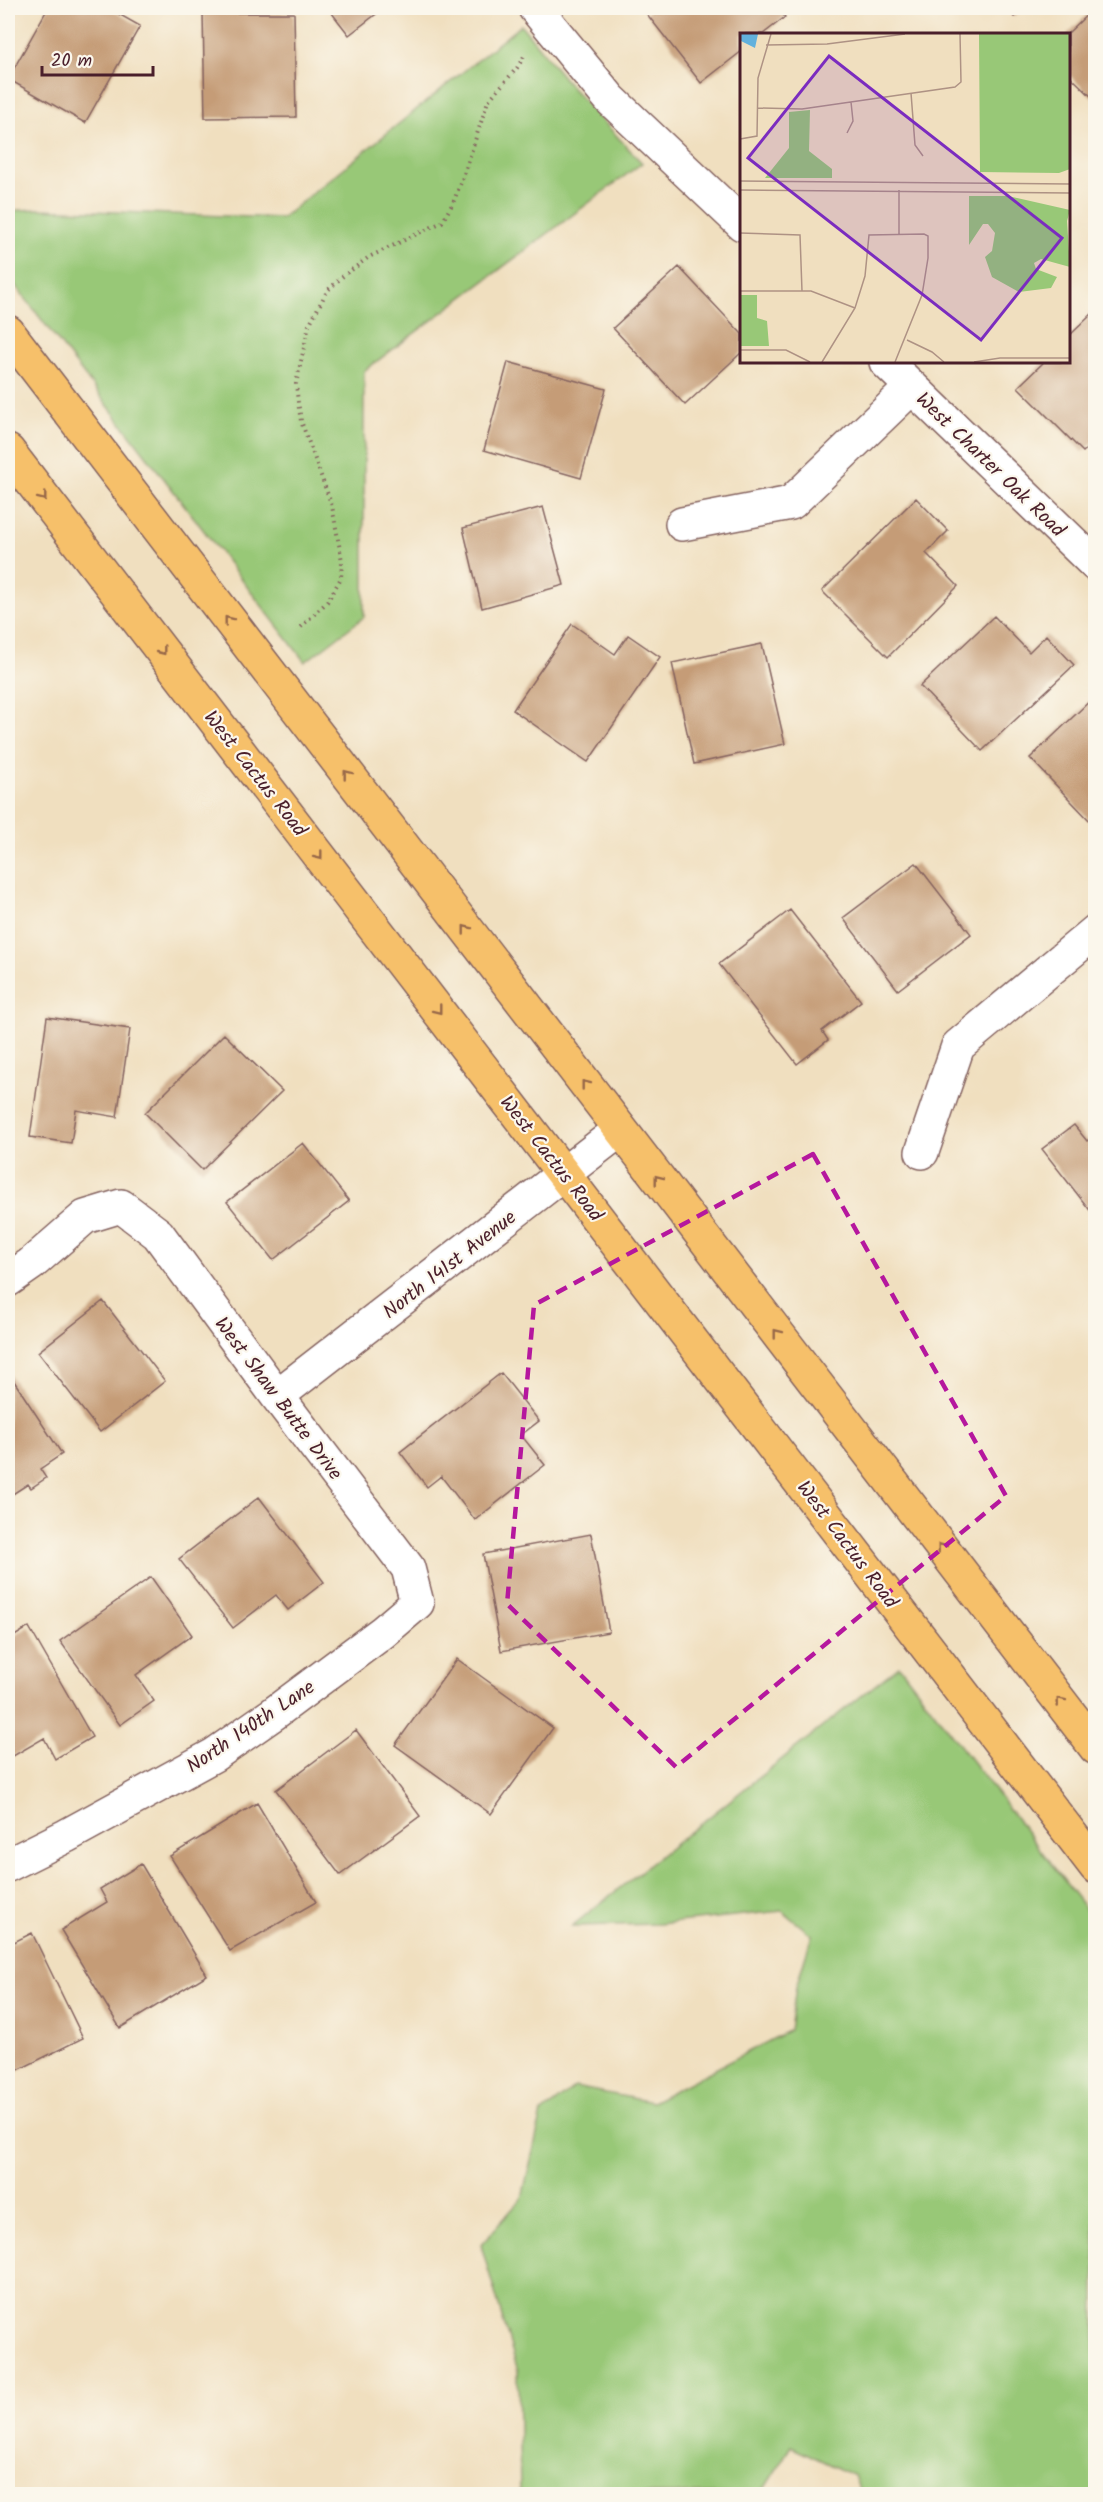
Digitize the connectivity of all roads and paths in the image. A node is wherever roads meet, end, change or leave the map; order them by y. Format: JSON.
{"nodes":[{"id":1,"x":536,"y":8,"type":"edge"},
{"id":2,"x":526,"y":53,"type":"dead end"},
{"id":3,"x":740,"y":223,"type":"edge"},
{"id":4,"x":8,"y":332,"type":"edge"},
{"id":5,"x":887,"y":363,"type":"edge"},
{"id":6,"x":912,"y":387,"type":"junction"},
{"id":7,"x":8,"y":451,"type":"edge"},
{"id":8,"x":682,"y":524,"type":"dead end"},
{"id":9,"x":1095,"y":565,"type":"edge"},
{"id":10,"x":301,"y":627,"type":"dead end"},
{"id":11,"x":1095,"y":931,"type":"edge"},
{"id":12,"x":620,"y":1130,"type":"junction"},
{"id":13,"x":922,"y":1152,"type":"dead end"},
{"id":14,"x":564,"y":1174,"type":"junction"},
{"id":15,"x":8,"y":1280,"type":"edge"},
{"id":16,"x":277,"y":1396,"type":"junction"},
{"id":17,"x":417,"y":1603,"type":"joint"},
{"id":18,"x":1095,"y":1748,"type":"edge"},
{"id":19,"x":8,"y":1864,"type":"edge"},
{"id":20,"x":1095,"y":1867,"type":"edge"}],
"edges":[{"from":1,"to":3,"type":"street"},
{"from":2,"to":10,"type":"path"},
{"from":12,"to":4,"type":"main road","one_way":true},
{"from":5,"to":6,"type":"street","name":"West Charter Oak Road"},
{"from":6,"to":8,"type":"street"},
{"from":6,"to":9,"type":"street","name":"West Charter Oak Road"},
{"from":7,"to":14,"type":"main road","name":"West Cactus Road","one_way":true},
{"from":11,"to":13,"type":"street"},
{"from":12,"to":14,"type":"street","name":"North 141st Avenue"},
{"from":18,"to":12,"type":"main road","one_way":true},
{"from":14,"to":16,"type":"street","name":"North 141st Avenue"},
{"from":14,"to":20,"type":"main road","name":"West Cactus Road"},
{"from":15,"to":16,"type":"street","name":"West Shaw Butte Drive"},
{"from":16,"to":17,"type":"street","name":"West Shaw Butte Drive"},
{"from":17,"to":19,"type":"street","name":"North 140th Lane"}]}
